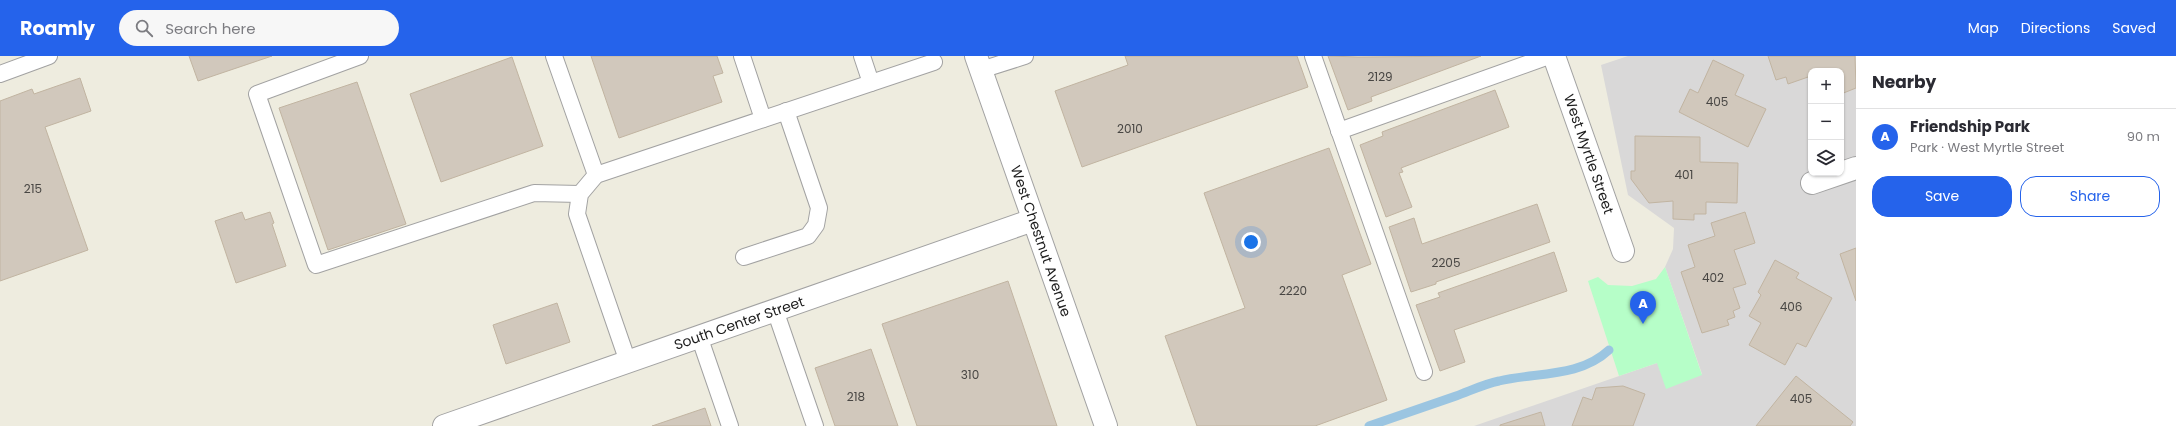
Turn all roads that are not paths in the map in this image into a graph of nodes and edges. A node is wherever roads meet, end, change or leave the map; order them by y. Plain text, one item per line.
1 (49, 56) edge
2 (360, 56) edge
3 (554, 56) edge
4 (742, 56) edge
5 (862, 56) edge
6 (1025, 56) edge
7 (1313, 56) edge
8 (1549, 56) edge
9 (1554, 56) edge
10 (934, 62) dead end
11 (978, 63) edge
12 (1, 70) edge
13 (871, 83) junction
14 (786, 111) junction
15 (763, 119) junction
16 (1339, 131) junction
17 (1856, 168) edge
18 (596, 175) junction
19 (1812, 183) dead end
20 (580, 194) junction
21 (1033, 220) junction
22 (1623, 251) dead end
23 (744, 257) dead end
24 (775, 310) junction
25 (699, 336) junction
26 (628, 362) junction
27 (1424, 372) dead end
28 (444, 426) edge
29 (730, 426) edge
30 (814, 426) edge
31 (1106, 426) edge

1 - 12 lane
2 - 20 lane
3 - 18 lane
4 - 15 lane
5 - 13 lane
6 - 11 lane
7 - 16 lane
8 - 16 lane
9 - 22 street, West Myrtle Street
10 - 13 lane
11 - 21 street, West Chestnut Avenue
13 - 14 lane
14 - 15 lane
14 - 23 lane
15 - 18 lane
16 - 27 lane
17 - 19 street
18 - 20 lane
20 - 26 lane
21 - 24 street, South Center Street
21 - 31 street, West Chestnut Avenue
24 - 25 street, South Center Street
24 - 30 lane
25 - 26 street, South Center Street
25 - 29 lane
26 - 28 street, South Center Street

